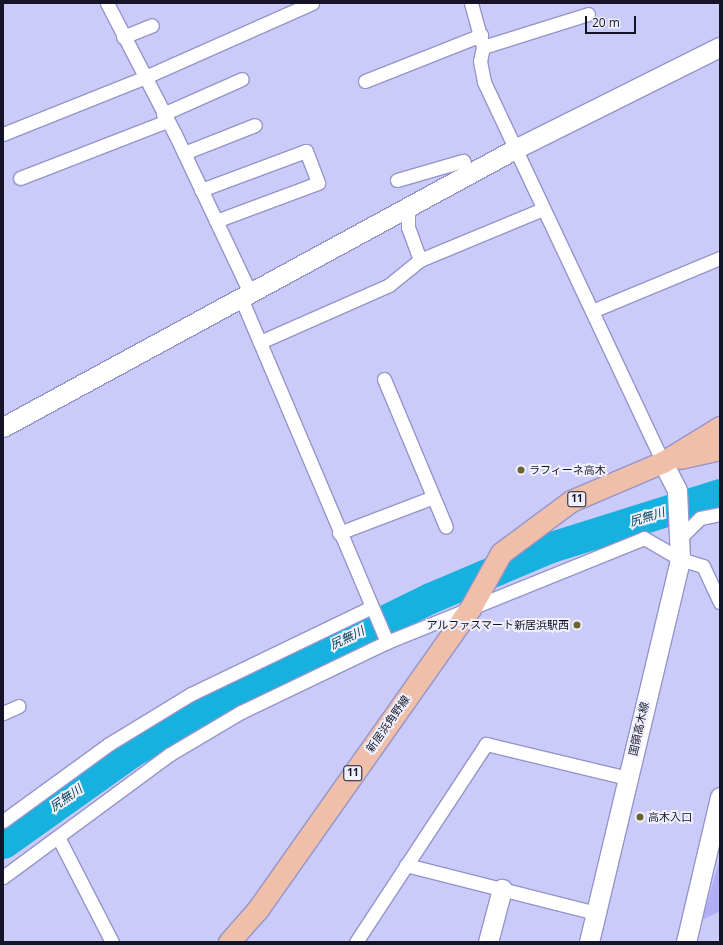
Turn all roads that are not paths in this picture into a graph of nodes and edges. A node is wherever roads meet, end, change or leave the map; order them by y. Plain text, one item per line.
1 (107, 3) edge
2 (312, 3) edge
3 (471, 3) edge
4 (588, 14) dead end
5 (152, 25) dead end
6 (123, 38) junction
7 (482, 41) junction
8 (720, 47) edge
9 (143, 78) junction
10 (242, 79) dead end
11 (366, 81) dead end
12 (165, 117) junction
13 (255, 125) dead end
14 (3, 134) edge
15 (515, 149) junction
16 (184, 152) junction
17 (469, 176) junction
18 (20, 178) dead end
19 (397, 180) dead end
20 (201, 190) junction
21 (408, 208) junction
22 (544, 209) junction
23 (216, 221) junction
24 (720, 258) edge
25 (420, 260) junction
26 (246, 295) junction
27 (592, 311) junction
28 (260, 342) junction
29 (384, 379) dead end
30 (3, 427) edge
31 (720, 427) edge
32 (720, 449) edge
33 (663, 462) junction
34 (431, 498) junction
35 (720, 514) edge
36 (446, 527) dead end
37 (339, 532) junction
38 (682, 536) junction
39 (680, 559) junction
40 (720, 602) edge
41 (472, 605) junction
42 (371, 610) junction
43 (385, 638) junction
44 (19, 706) dead end
45 (3, 713) edge
46 (628, 778) junction
47 (720, 797) edge
48 (3, 821) edge
49 (58, 837) junction
50 (406, 865) junction
51 (3, 877) edge
52 (502, 889) junction
53 (596, 913) junction
54 (112, 942) edge
55 (229, 942) edge
56 (356, 942) edge
57 (488, 942) edge
58 (589, 942) edge
59 (686, 942) edge

1 - 6 street
2 - 9 street
3 - 7 street
4 - 7 street
5 - 6 street
6 - 9 street
7 - 11 street
7 - 15 street
8 - 15 street
9 - 12 street
9 - 14 street
10 - 12 street
12 - 16 street
12 - 18 street
13 - 16 street
15 - 17 street
15 - 22 street
16 - 20 street
17 - 19 street
17 - 21 street
20 - 23 street
20 - 23 street
21 - 25 street
21 - 26 street
22 - 25 street
22 - 27 street
23 - 26 street
24 - 27 street
25 - 28 street
26 - 28 street
26 - 30 street
27 - 33 street
28 - 37 street
29 - 34 street
31 - 33 main road, 11
32 - 33 main road, 11
33 - 38 street, 国領高木線
33 - 41 main road, 11
34 - 36 street
34 - 37 street
35 - 38 street
37 - 42 street
38 - 39 street, 国領高木線
39 - 40 street
39 - 41 street
39 - 46 street, 国領高木線
41 - 43 street
41 - 55 main road, 新居浜角野線 / 11
42 - 43 street
42 - 48 street
43 - 49 street
44 - 45 street
46 - 50 street
46 - 53 street, 国領高木線
47 - 59 street
49 - 51 street
49 - 54 street
50 - 52 street
50 - 56 street
52 - 53 street
52 - 57 street
53 - 58 street, 国領高木線

